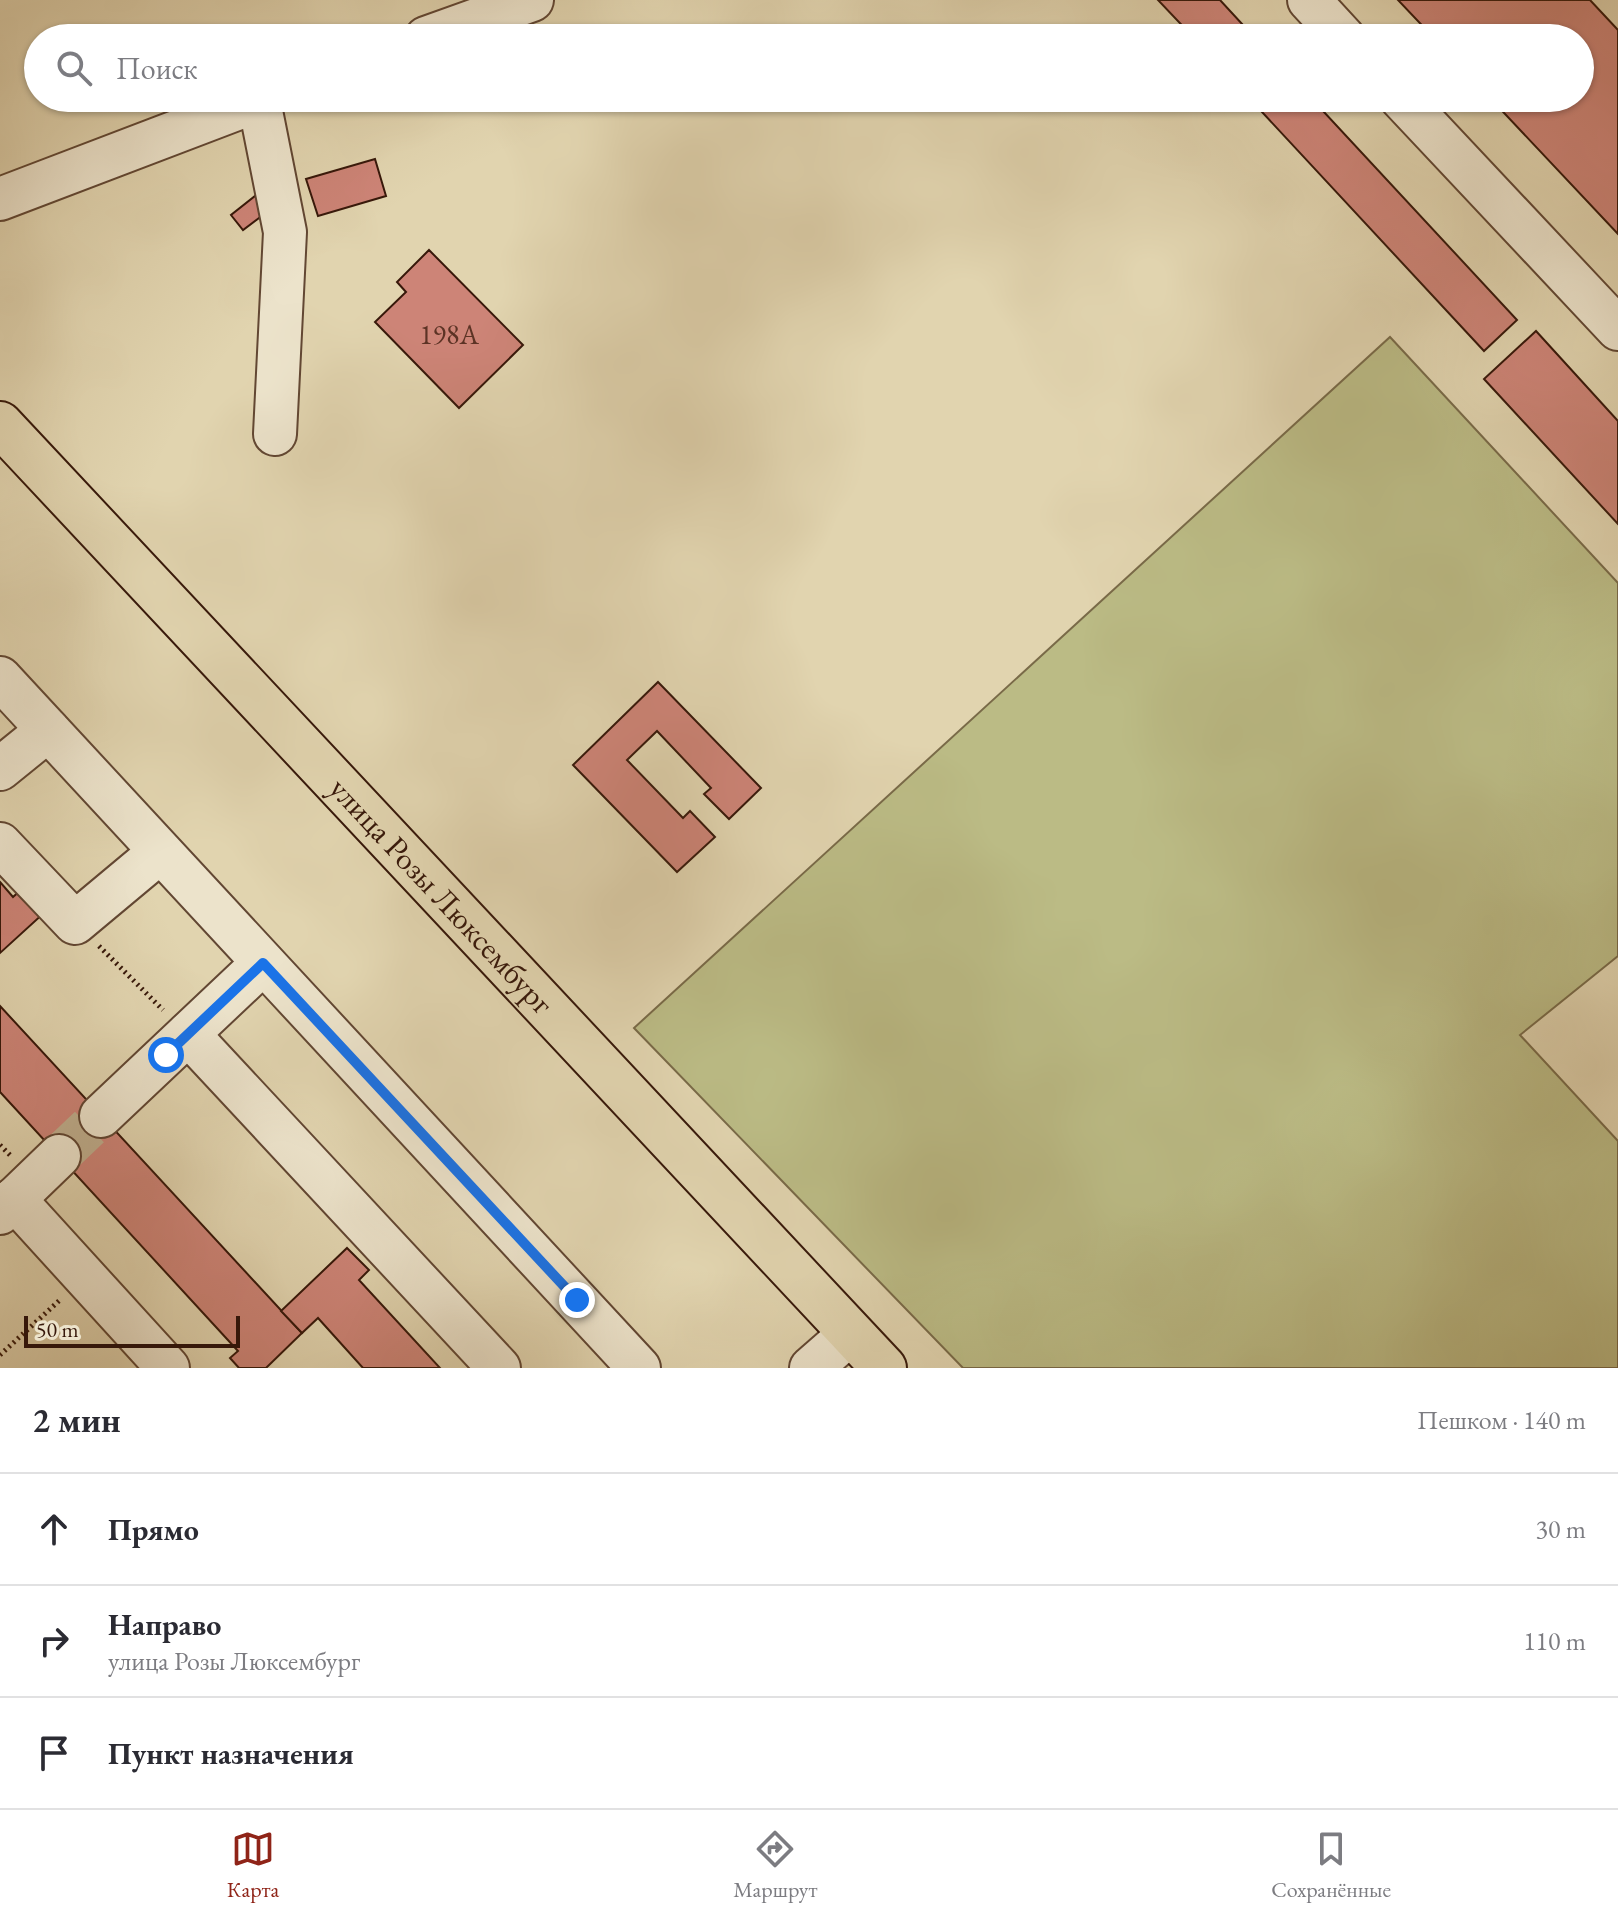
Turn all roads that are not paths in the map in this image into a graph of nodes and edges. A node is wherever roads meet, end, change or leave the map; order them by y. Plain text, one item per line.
1 (532, 0) edge
2 (1309, 0) edge
3 (465, 24) edge
4 (1331, 24) edge
5 (230, 112) edge
6 (264, 112) edge
7 (1414, 112) edge
8 (0, 199) edge
9 (1618, 329) edge
10 (0, 424) edge
11 (275, 434) dead end
12 (0, 678) edge
13 (48, 730) junction
14 (0, 769) edge
15 (0, 844) edge
16 (160, 852) junction
17 (263, 963) junction
18 (188, 1034) junction
19 (101, 1116) tunnel mouth
20 (59, 1156) tunnel mouth
21 (7, 1206) edge
22 (851, 1333) junction
23 (168, 1368) edge
24 (499, 1368) edge
25 (639, 1368) edge
26 (811, 1368) edge
27 (884, 1368) edge

1 - 3 street
2 - 4 street
5 - 8 street
6 - 11 street
7 - 9 street
10 - 22 main road, улица Розы Люксембург
12 - 13 street
13 - 14 street
13 - 16 street
15 - 16 street
16 - 17 street
17 - 18 street
17 - 25 street
18 - 19 street
18 - 24 street
20 - 21 street
21 - 23 street
22 - 26 street
22 - 27 main road, улица Розы Люксембург

